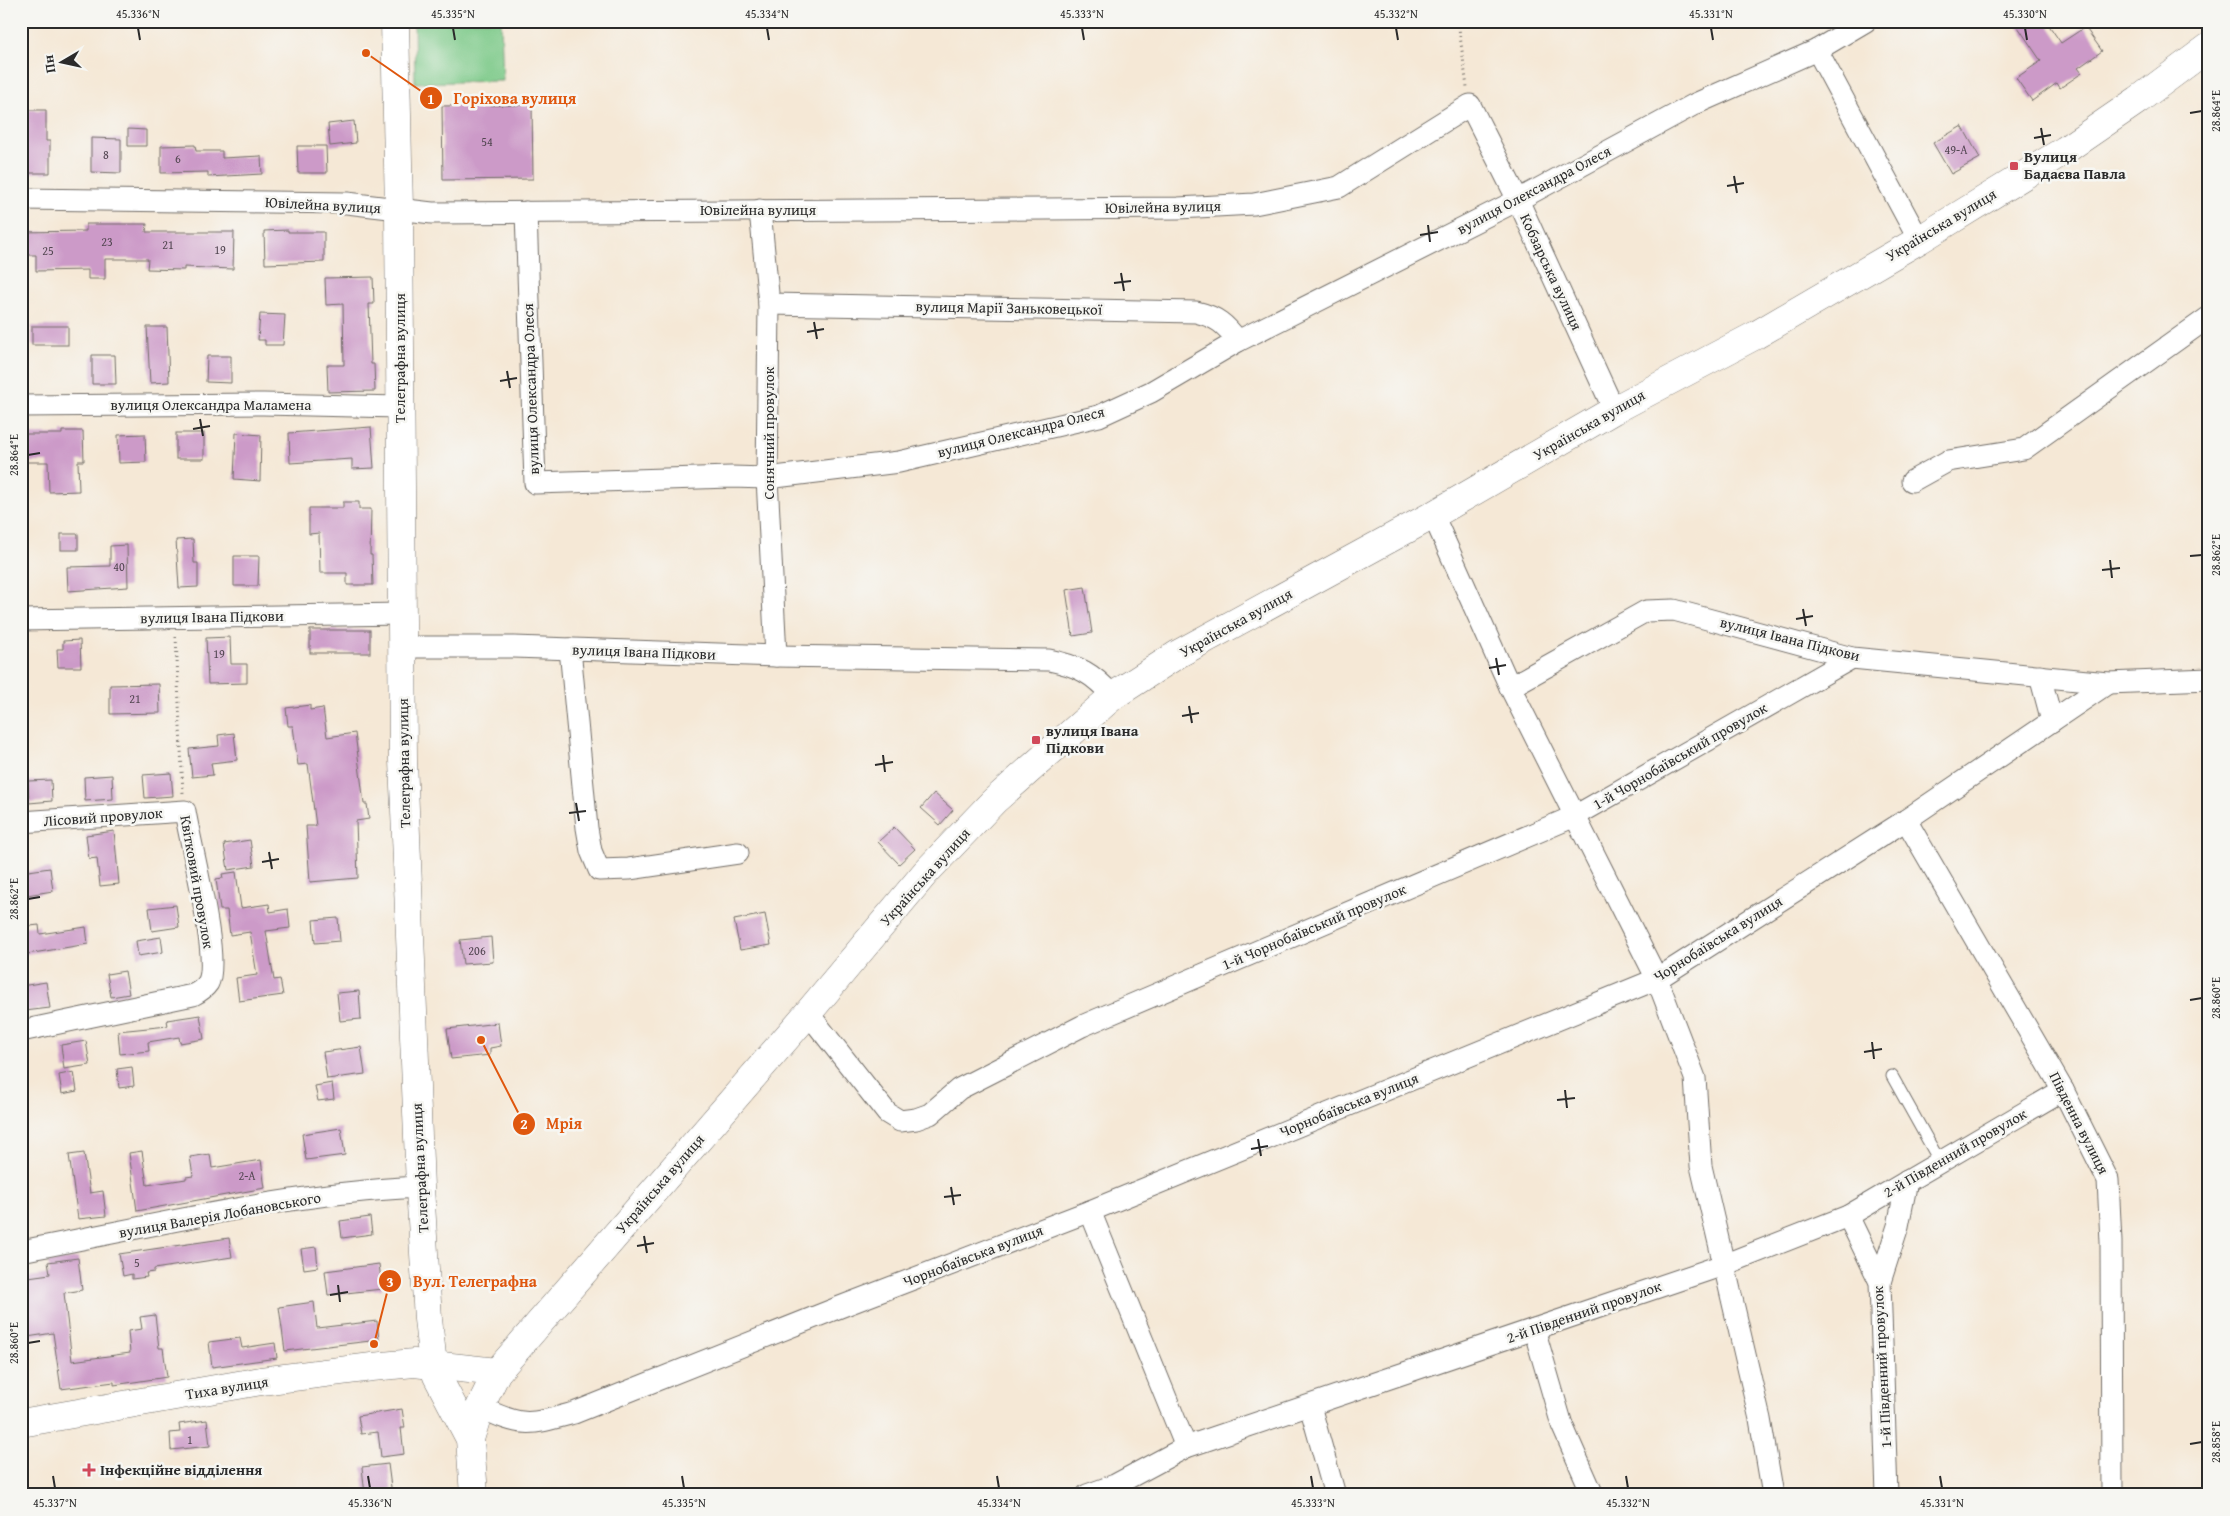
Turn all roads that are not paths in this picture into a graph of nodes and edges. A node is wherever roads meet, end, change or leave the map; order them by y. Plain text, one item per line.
1 (1866, 21) edge
2 (402, 24) edge
3 (2209, 47) edge
4 (1817, 50) junction
5 (1470, 105) joint
6 (21, 198) edge
7 (1518, 200) junction
8 (400, 210) junction
9 (760, 210) junction
10 (526, 212) junction
11 (1919, 240) junction
12 (769, 304) junction
13 (2209, 317) edge
14 (1238, 341) junction
15 (21, 406) edge
16 (400, 407) junction
17 (1614, 410) junction
18 (767, 478) junction
19 (1912, 481) dead end
20 (1433, 515) junction
21 (402, 614) junction
22 (21, 620) edge
23 (403, 648) junction
24 (570, 649) junction
25 (776, 656) junction
26 (1852, 658) junction
27 (2040, 676) junction
28 (2209, 679) edge
29 (2108, 683) junction
30 (1510, 687) junction
31 (1113, 696) junction
32 (2052, 721) junction
33 (185, 811) joint
34 (1575, 816) junction
35 (1906, 820) junction
36 (21, 822) edge
37 (738, 853) dead end
38 (1657, 979) junction
39 (808, 1013) junction
40 (21, 1031) edge
41 (1892, 1076) dead end
42 (2063, 1090) junction
43 (1940, 1162) junction
44 (1907, 1181) junction
45 (420, 1187) junction
46 (1090, 1211) junction
47 (1848, 1216) junction
48 (21, 1251) edge
49 (1726, 1264) junction
50 (1880, 1282) junction
51 (1534, 1329) junction
52 (433, 1365) junction
53 (497, 1372) junction
54 (1310, 1406) junction
55 (480, 1407) junction
56 (21, 1423) edge
57 (470, 1439) junction
58 (1186, 1448) junction
59 (474, 1495) edge
60 (1087, 1495) edge
61 (1335, 1495) edge
62 (1593, 1495) edge
63 (1773, 1495) edge
64 (1887, 1495) edge
65 (2112, 1495) edge

1 - 4 street, вулиця Олександра Олеся
2 - 8 street, Телеграфна вулиця
3 - 11 street, Українська вулиця
4 - 7 street, вулиця Олександра Олеся
4 - 11 street
5 - 7 street, Кобзарська вулиця
5 - 9 street, Ювілейна вулиця
6 - 8 street, Ювілейна вулиця
7 - 14 street, вулиця Олександра Олеся
7 - 17 street, Кобзарська вулиця
8 - 10 street, Ювілейна вулиця
8 - 16 street, Телеграфна вулиця
9 - 10 street, Ювілейна вулиця
9 - 12 street, Сонячний провулок
10 - 18 street, вулиця Олександра Олеся
11 - 17 street, Українська вулиця
12 - 14 street, вулиця Марії Заньковецької
12 - 18 street, Сонячний провулок
13 - 19 street
14 - 18 street, вулиця Олександра Олеся
15 - 16 street, вулиця Олександра Маламена
16 - 21 street, Телеграфна вулиця
17 - 20 street, Українська вулиця
18 - 25 street, Сонячний провулок
20 - 30 street
20 - 31 street, Українська вулиця
21 - 22 street, вулиця Івана Підкови
21 - 23 street, Телеграфна вулиця
23 - 24 street, вулиця Івана Підкови
23 - 45 street, Телеграфна вулиця
24 - 25 street, вулиця Івана Підкови
24 - 37 street
25 - 31 street, вулиця Івана Підкови
26 - 27 street, вулиця Івана Підкови
26 - 30 street, вулиця Івана Підкови
26 - 34 street, 1-й Чорнобаївський провулок
27 - 29 street, вулиця Івана Підкови
27 - 32 street
28 - 29 street, вулиця Івана Підкови
29 - 32 street, Чорнобаївська вулиця
30 - 34 street
31 - 39 street, Українська вулиця
32 - 35 street, Чорнобаївська вулиця
33 - 36 street, Лісовий провулок
33 - 40 street, Квітковий провулок
34 - 38 street
34 - 39 street, 1-й Чорнобаївський провулок
35 - 38 street, Чорнобаївська вулиця
35 - 42 street, Південна вулиця
38 - 46 street, Чорнобаївська вулиця
38 - 49 street
39 - 53 street, Українська вулиця
41 - 43 lane
42 - 43 street, 2-й Південний провулок
42 - 65 street, Південна вулиця
43 - 44 street, 2-й Південний провулок
44 - 47 street, 2-й Південний провулок
44 - 50 street
45 - 48 street, вулиця Валерія Лобановського
45 - 52 street, Телеграфна вулиця
46 - 55 street, Чорнобаївська вулиця
46 - 58 street
47 - 49 street, 2-й Південний провулок
47 - 50 street, 1-й Південний провулок
49 - 51 street, 2-й Південний провулок
49 - 63 street
50 - 64 street, 1-й Південний провулок
51 - 54 street, 2-й Південний провулок
51 - 62 street
52 - 53 street, Тиха вулиця
52 - 56 street, Тиха вулиця
52 - 57 street, Телеграфна вулиця
53 - 55 street, Українська вулиця
54 - 58 street, 2-й Південний провулок
54 - 61 street
55 - 57 street, Українська вулиця
57 - 59 street, Телеграфна вулиця
58 - 60 street, 2-й Південний провулок

